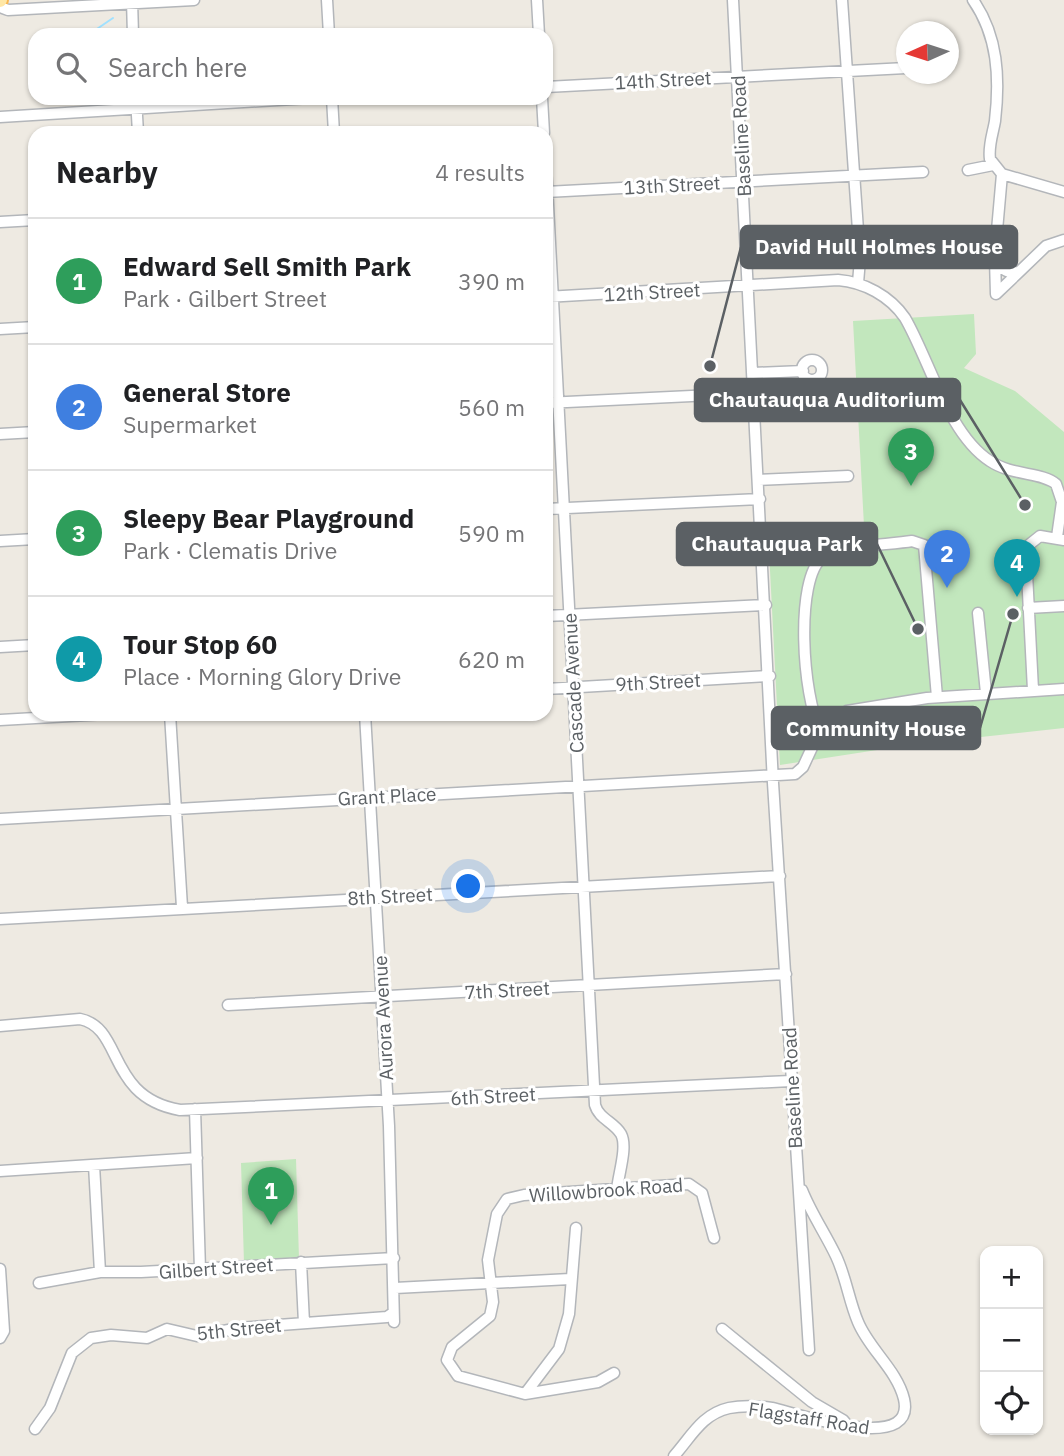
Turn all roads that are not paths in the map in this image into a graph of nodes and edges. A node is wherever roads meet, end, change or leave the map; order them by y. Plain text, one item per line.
1 (194, 0) edge
2 (327, 0) edge
3 (537, 0) edge
4 (733, 0) edge
5 (842, 0) edge
6 (973, 0) edge
7 (132, 2) edge
8 (0, 7) edge
9 (133, 28) edge
10 (329, 28) edge
11 (539, 28) edge
12 (896, 68) edge
13 (845, 70) junction
14 (738, 76) junction
15 (553, 87) edge
16 (117, 105) edge
17 (136, 105) edge
18 (332, 105) edge
19 (542, 105) edge
20 (0, 117) edge
21 (138, 126) edge
22 (334, 126) edge
23 (544, 126) edge
24 (993, 165) junction
25 (968, 170) dead end
26 (923, 172) dead end
27 (1002, 174) junction
28 (853, 175) junction
29 (743, 181) junction
30 (553, 192) edge
31 (1064, 192) edge
32 (28, 220) edge
33 (0, 222) edge
34 (1064, 240) edge
35 (995, 258) junction
36 (1019, 272) junction
37 (858, 283) junction
38 (749, 287) junction
39 (553, 297) edge
40 (28, 327) edge
41 (0, 329) edge
42 (553, 344) edge
43 (803, 371) dead end
44 (753, 373) junction
45 (754, 393) junction
46 (553, 402) edge
47 (558, 402) junction
48 (28, 432) edge
49 (0, 434) edge
50 (848, 476) dead end
51 (759, 480) junction
52 (760, 499) junction
53 (563, 507) junction
54 (553, 508) edge
55 (28, 539) edge
56 (1060, 539) edge
57 (0, 541) edge
58 (766, 605) junction
59 (1064, 606) edge
60 (1028, 608) junction
61 (978, 613) dead end
62 (569, 615) junction
63 (553, 616) edge
64 (28, 645) edge
65 (0, 647) edge
66 (770, 676) junction
67 (573, 687) junction
68 (553, 688) edge
69 (1064, 689) edge
70 (1033, 690) junction
71 (986, 693) junction
72 (937, 697) junction
73 (28, 718) edge
74 (0, 720) edge
75 (170, 721) edge
76 (365, 721) edge
77 (820, 729) junction
78 (775, 775) junction
79 (579, 786) junction
80 (370, 797) junction
81 (176, 808) junction
82 (0, 819) edge
83 (780, 876) junction
84 (585, 886) junction
85 (376, 897) junction
86 (182, 908) junction
87 (0, 919) edge
88 (786, 974) junction
89 (591, 985) junction
90 (382, 998) junction
91 (228, 1005) dead end
92 (0, 1026) edge
93 (792, 1081) junction
94 (595, 1090) junction
95 (387, 1100) junction
96 (195, 1109) junction
97 (197, 1158) junction
98 (94, 1165) junction
99 (0, 1171) edge
100 (797, 1175) junction
101 (617, 1190) junction
102 (576, 1228) dead end
103 (714, 1238) dead end
104 (394, 1258) junction
105 (301, 1262) junction
106 (0, 1269) edge
107 (200, 1270) junction
108 (100, 1272) junction
109 (0, 1278) edge
110 (570, 1279) junction
111 (39, 1283) dead end
112 (489, 1283) junction
113 (395, 1288) junction
114 (393, 1318) joint
115 (304, 1323) junction
116 (722, 1329) dead end
117 (0, 1338) edge
118 (809, 1350) dead end
119 (614, 1373) dead end
120 (525, 1394) junction
121 (849, 1427) junction
122 (35, 1429) dead end
123 (674, 1456) edge

1 - 7 street
2 - 10 street
3 - 11 street
4 - 14 street, Baseline Road
5 - 13 street
6 - 24 street
7 - 8 street
7 - 9 street
12 - 13 street, 14th Street
13 - 14 street, 14th Street
13 - 28 street
14 - 15 street, 14th Street
14 - 29 street, Baseline Road
16 - 20 street
17 - 21 street
18 - 22 street
19 - 23 street
24 - 25 street
24 - 27 street
26 - 28 street, 13th Street
27 - 31 street
27 - 35 street
28 - 29 street, 13th Street
28 - 37 street
29 - 30 street, 13th Street
29 - 38 street, Baseline Road
32 - 33 street
34 - 36 street
35 - 36 street
35 - 36 street
37 - 38 street, 12th Street
37 - 56 street, 12th Street
38 - 39 street, 12th Street
38 - 44 street, Baseline Road
40 - 41 street
42 - 47 street, Cascade Avenue
43 - 44 street
44 - 45 street, Baseline Road
45 - 47 street
45 - 51 street, Baseline Road
46 - 47 street
47 - 53 street, Cascade Avenue
48 - 49 street
50 - 51 street
51 - 52 street, Baseline Road
52 - 53 street
52 - 58 street, Baseline Road
53 - 54 street
53 - 62 street, Cascade Avenue
55 - 57 street
56 - 60 street
58 - 62 street
58 - 66 street, Baseline Road
59 - 60 street
60 - 70 street
61 - 71 street
62 - 63 street
62 - 67 street, Cascade Avenue
64 - 65 street
66 - 67 street, 9th Street
66 - 78 street, Baseline Road
67 - 68 street, 9th Street
67 - 79 street, Cascade Avenue
69 - 70 street
70 - 71 street
71 - 72 street
72 - 77 street
72 - 77 street
73 - 74 street
75 - 81 street
76 - 80 street, Aurora Avenue
77 - 78 street
78 - 79 street, Grant Place
78 - 83 street, Baseline Road
79 - 80 street, Grant Place
79 - 84 street, Cascade Avenue
80 - 81 street, Grant Place
80 - 85 street, Aurora Avenue
81 - 82 street, Grant Place
81 - 86 street
83 - 84 street, 8th Street
83 - 88 street, Baseline Road
84 - 85 street, 8th Street
84 - 89 street, Cascade Avenue
85 - 86 street, 8th Street
85 - 90 street, Aurora Avenue
86 - 87 street, 8th Street
88 - 89 street, 7th Street
88 - 93 street, Baseline Road
89 - 90 street, 7th Street
89 - 94 street, Cascade Avenue
90 - 91 street, 7th Street
90 - 95 street, Aurora Avenue
92 - 96 street, 6th Street
93 - 94 street, 6th Street
93 - 100 street, Baseline Road
94 - 95 street, 6th Street
94 - 101 street, Cascade Avenue
95 - 96 street, 6th Street
95 - 104 street, Aurora Avenue
96 - 97 street
97 - 98 street
97 - 107 street
98 - 99 street
98 - 108 street
100 - 118 street, Baseline Road
100 - 121 street, Flagstaff Road
101 - 103 street, Willowbrook Road
101 - 112 street, Willowbrook Road
102 - 110 street
104 - 105 street, Gilbert Street
104 - 113 street, Aurora Avenue
105 - 107 street, Gilbert Street
105 - 115 street
106 - 109 street
107 - 108 street, Gilbert Street
108 - 111 street, Gilbert Street
109 - 117 street
110 - 112 street
110 - 120 street
112 - 113 street
112 - 120 street
113 - 114 street, Aurora Avenue
114 - 115 street, 5th Street
115 - 122 street, 5th Street
116 - 121 street
119 - 120 street
121 - 123 street, Flagstaff Road

